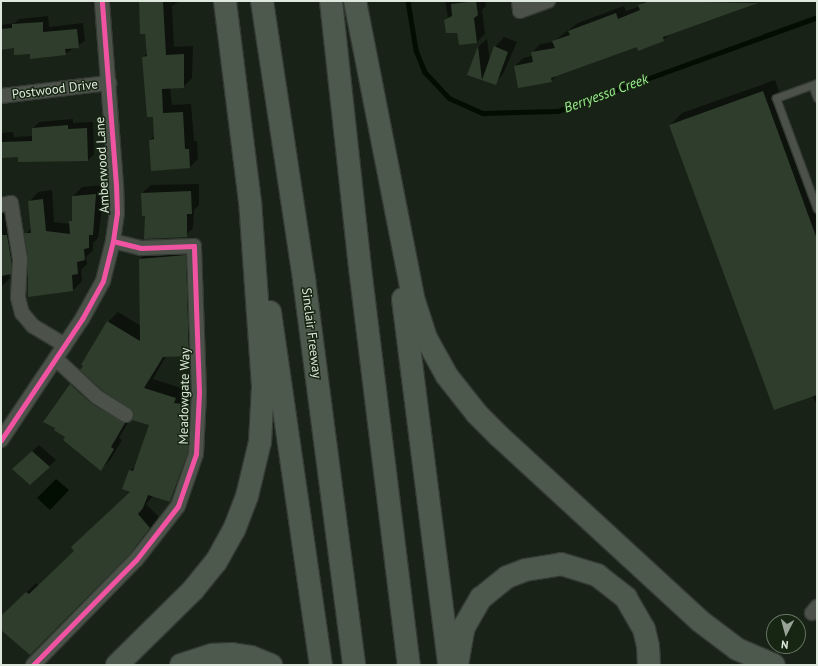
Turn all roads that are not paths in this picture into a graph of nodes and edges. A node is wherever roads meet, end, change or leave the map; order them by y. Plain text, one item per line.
1 (102, 1) edge
2 (225, 1) edge
3 (262, 1) edge
4 (330, 1) edge
5 (355, 1) edge
6 (548, 1) edge
7 (519, 6) edge
8 (109, 83) junction
9 (815, 84) edge
10 (1, 96) edge
11 (817, 98) edge
12 (386, 163) junction
13 (250, 202) junction
14 (1, 205) edge
15 (817, 209) edge
16 (113, 241) junction
17 (65, 345) junction
18 (56, 359) junction
19 (126, 415) dead end
20 (1, 440) edge
21 (33, 665) edge
22 (117, 665) edge
23 (181, 665) edge
24 (271, 665) edge
25 (321, 665) edge
26 (354, 665) edge
27 (409, 665) edge
28 (449, 665) edge
29 (457, 665) edge
30 (649, 665) edge
31 (774, 665) edge

1 - 8 street, Amberwood Lane
2 - 13 highway
3 - 26 highway, Sinclair Freeway
4 - 27 highway
5 - 12 highway
6 - 7 street
8 - 10 street, Postwood Drive
8 - 16 street, Amberwood Lane
9 - 11 lane
9 - 15 lane
12 - 28 highway
12 - 31 highway
13 - 22 highway
13 - 25 highway
14 - 17 street
16 - 17 street, Amberwood Lane
16 - 21 street, Meadowgate Way
17 - 18 street, Amberwood Lane
18 - 19 street
18 - 20 street, Amberwood Lane
23 - 24 highway
29 - 30 highway

